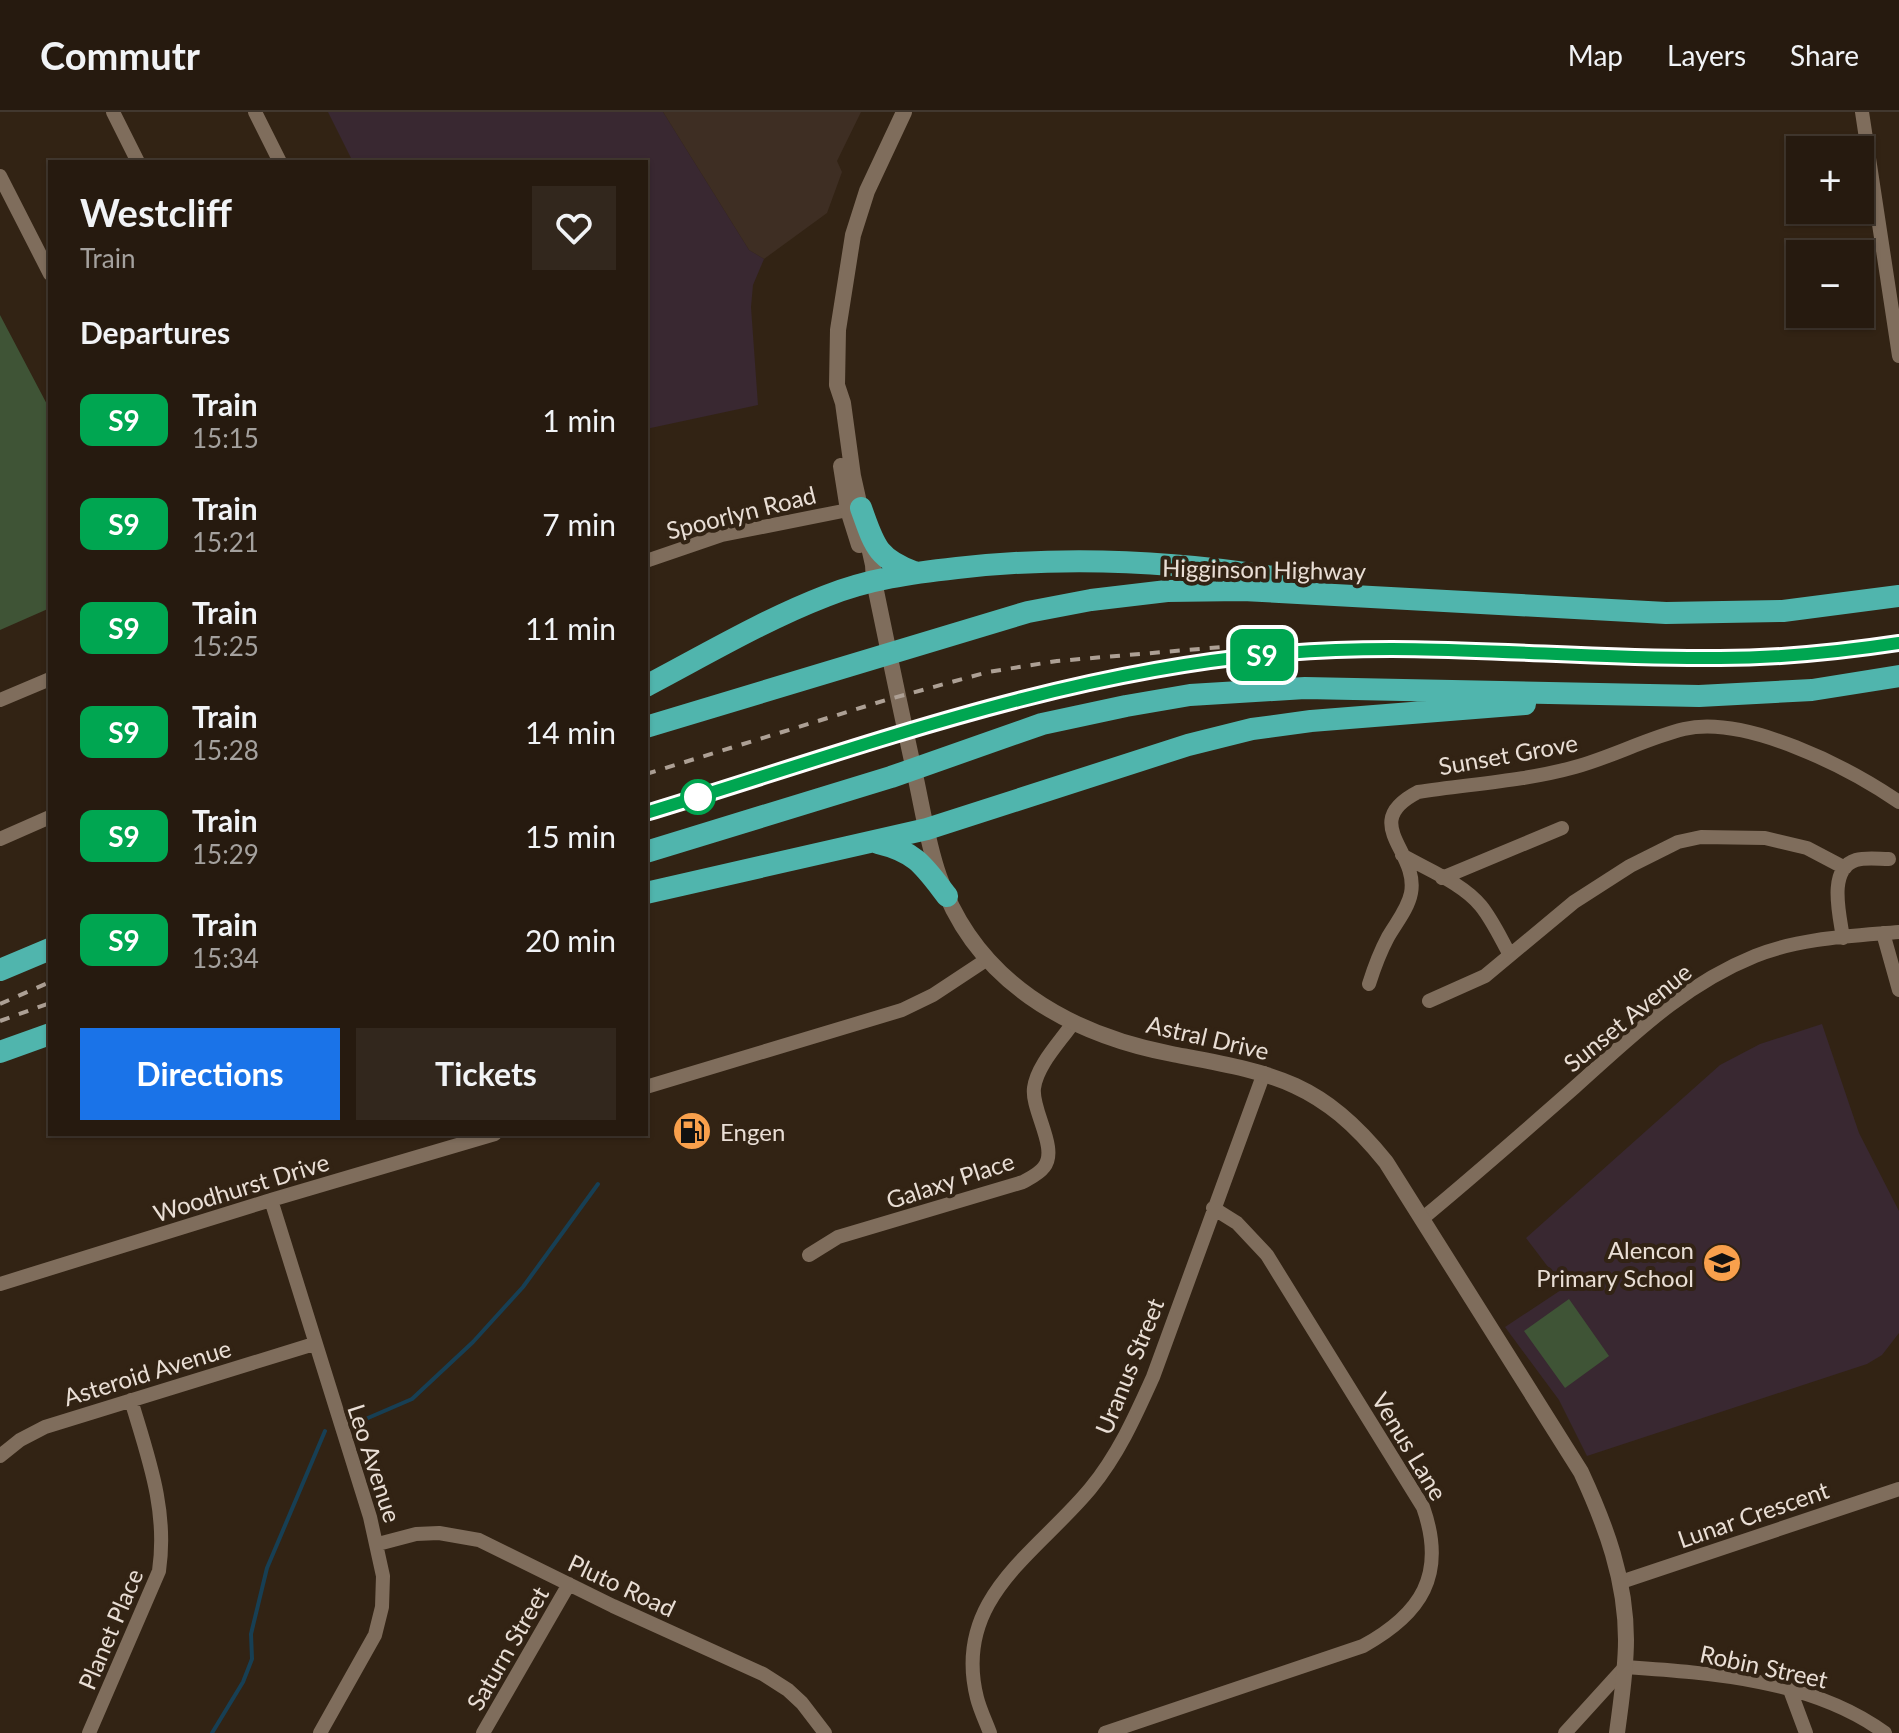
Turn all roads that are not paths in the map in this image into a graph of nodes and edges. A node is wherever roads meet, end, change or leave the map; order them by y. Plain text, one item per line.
1 (113, 112) edge
2 (255, 112) edge
3 (904, 112) edge
4 (1862, 112) edge
5 (137, 160) edge
6 (279, 160) edge
7 (0, 176) edge
8 (48, 270) edge
9 (1899, 356) edge
10 (837, 385) junction
11 (854, 509) junction
12 (648, 560) edge
13 (914, 572) junction
14 (874, 581) junction
15 (1899, 596) edge
16 (1389, 597) junction
17 (1899, 676) edge
18 (48, 680) edge
19 (648, 685) edge
20 (1699, 696) junction
21 (0, 700) edge
22 (648, 726) edge
23 (1899, 802) edge
24 (48, 818) edge
25 (1562, 828) dead end
26 (927, 829) junction
27 (0, 839) edge
28 (876, 842) junction
29 (648, 851) edge
30 (1402, 855) junction
31 (1889, 859) dead end
32 (1845, 868) junction
33 (1442, 878) junction
34 (648, 893) edge
35 (947, 896) junction
36 (1899, 932) edge
37 (1883, 933) junction
38 (1843, 938) junction
39 (48, 950) edge
40 (1510, 955) junction
41 (986, 960) junction
42 (0, 970) edge
43 (1369, 984) dead end
44 (1899, 990) edge
45 (1429, 1001) dead end
46 (1073, 1023) junction
47 (48, 1035) edge
48 (0, 1052) edge
49 (1264, 1073) junction
50 (648, 1086) edge
51 (488, 1136) edge
52 (271, 1200) junction
53 (1213, 1208) junction
54 (1423, 1218) junction
55 (809, 1255) dead end
56 (0, 1284) edge
57 (314, 1344) junction
58 (131, 1400) junction
59 (0, 1456) edge
60 (1899, 1489) edge
61 (378, 1544) junction
62 (1621, 1582) junction
63 (569, 1584) junction
64 (1625, 1667) junction
65 (1790, 1690) junction
66 (89, 1733) edge
67 (320, 1733) edge
68 (483, 1733) edge
69 (825, 1733) edge
70 (990, 1733) edge
71 (1105, 1733) edge
72 (1565, 1733) edge
73 (1617, 1733) edge
74 (1806, 1733) edge
75 (1885, 1733) edge

1 - 5 street
2 - 6 street
3 - 10 street
4 - 9 street
7 - 8 street
10 - 11 street
10 - 11 street
11 - 12 street, Spoorlyn Road
11 - 13 highway
11 - 14 street, Astral Drive
13 - 14 highway
13 - 16 highway
14 - 19 highway
14 - 26 street, Astral Drive
15 - 16 highway, Higginson Highway
16 - 22 highway, Higginson Highway
17 - 20 highway
18 - 21 street
20 - 26 highway
20 - 29 highway
23 - 30 street, Sunset Grove
24 - 27 street
25 - 33 street
26 - 28 highway
26 - 35 street, Astral Drive
28 - 34 highway
28 - 35 highway
30 - 33 street
30 - 43 street, Sunset Grove
31 - 32 street
32 - 38 street
32 - 40 street
33 - 40 street
35 - 41 street, Astral Drive
36 - 37 street, Sunset Avenue
37 - 38 street, Sunset Avenue
37 - 44 street
38 - 54 street, Sunset Avenue
39 - 42 highway
40 - 45 street
41 - 46 street, Astral Drive
41 - 50 street
46 - 49 street, Astral Drive
46 - 55 street, Galaxy Place
47 - 48 highway
49 - 53 street, Uranus Street
49 - 54 street, Astral Drive
51 - 52 street, Woodhurst Drive
52 - 56 street, Woodhurst Drive
52 - 57 street, Leo Avenue
53 - 70 street, Uranus Street
53 - 71 street, Venus Lane
54 - 62 street, Astral Drive
57 - 58 street, Asteroid Avenue
57 - 61 street, Leo Avenue
58 - 59 street, Asteroid Avenue
58 - 66 street, Planet Place
60 - 62 street, Lunar Crescent
61 - 63 street, Pluto Road
61 - 67 street, Leo Avenue
62 - 64 street, Astral Drive
63 - 68 street, Saturn Street
63 - 69 street, Pluto Road
64 - 65 street, Robin Street
64 - 72 street
64 - 73 street, Astral Drive
65 - 74 street
65 - 75 street, Robin Street

